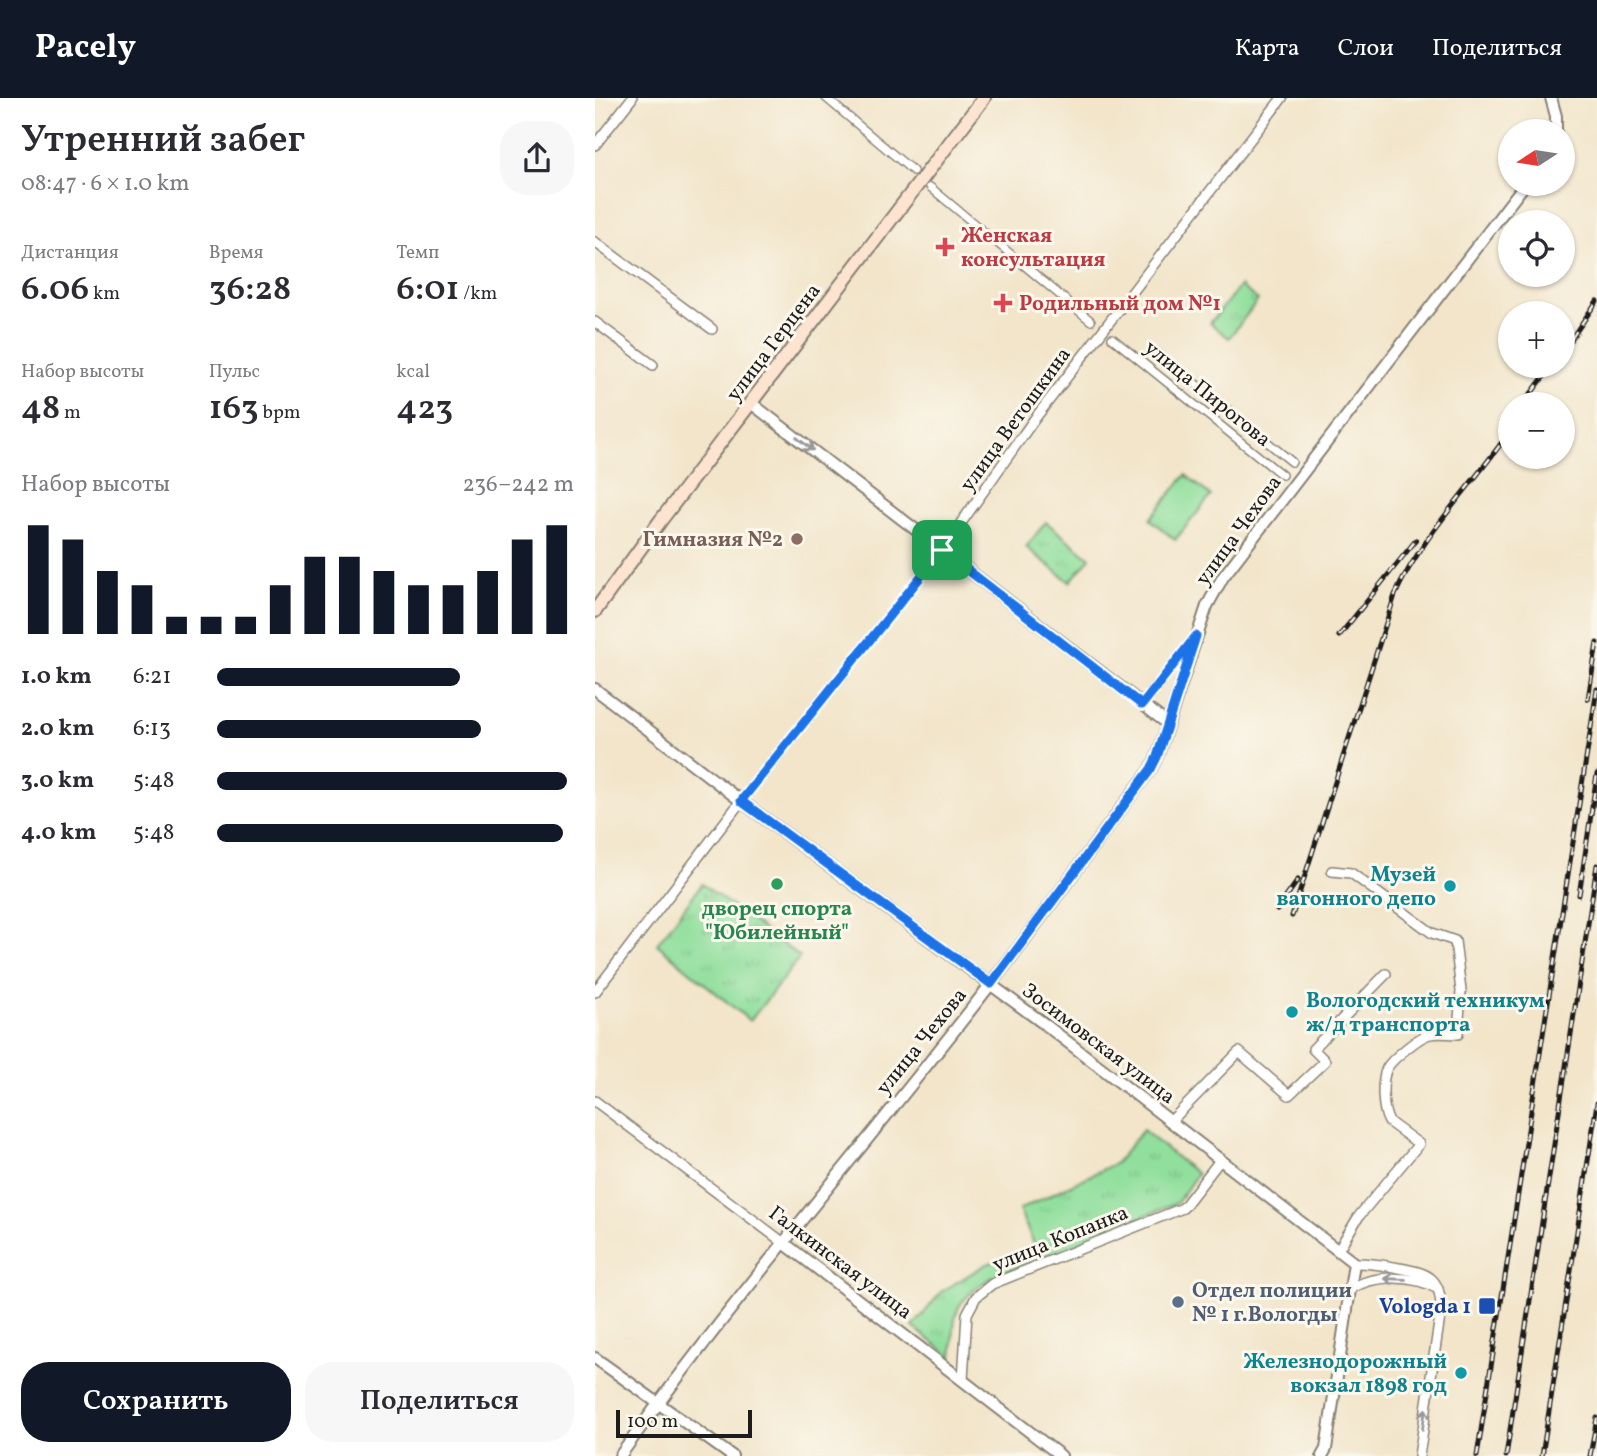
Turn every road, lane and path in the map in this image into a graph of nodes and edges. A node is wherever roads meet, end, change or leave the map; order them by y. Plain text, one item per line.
1 (632, 98) edge
2 (826, 98) edge
3 (984, 98) edge
4 (1283, 98) edge
5 (1551, 98) edge
6 (1556, 119) edge
7 (595, 145) edge
8 (913, 171) dead end
9 (930, 187) dead end
10 (1516, 196) edge
11 (595, 242) edge
12 (1091, 321) dead end
13 (595, 322) edge
14 (712, 329) dead end
15 (1112, 338) dead end
16 (1155, 351) dead end
17 (653, 365) dead end
18 (751, 403) junction
19 (1291, 462) dead end
20 (1282, 475) dead end
21 (942, 550) junction
22 (595, 611) edge
23 (1196, 636) junction
24 (595, 689) edge
25 (1142, 705) junction
26 (1168, 724) junction
27 (741, 801) junction
28 (1332, 871) dead end
29 (1386, 974) dead end
30 (991, 984) junction
31 (595, 992) edge
32 (595, 1101) edge
33 (1171, 1121) junction
34 (1221, 1159) junction
35 (784, 1243) junction
36 (1338, 1250) junction
37 (1354, 1263) junction
38 (1351, 1289) junction
39 (1439, 1290) junction
40 (595, 1358) edge
41 (963, 1380) junction
42 (658, 1404) junction
43 (1326, 1454) edge
44 (620, 1456) edge
45 (732, 1456) edge
46 (1061, 1456) edge
47 (1419, 1456) edge

1 - 7 street
2 - 8 street
3 - 18 main road, улица Герцена
4 - 21 street, улица Ветошкина
5 - 6 street
9 - 12 street
10 - 23 street, улица Чехова
11 - 14 street
13 - 17 street
15 - 20 street, улица Пирогова
16 - 19 street, улица Пирогова
18 -> 21 street
18 - 22 main road, улица Герцена
21 - 25 street
21 - 27 street, улица Ветошкина
23 - 25 street
23 - 26 street, улица Чехова
24 - 27 street, Зосимовская улица
25 - 26 street
26 - 30 street, улица Чехова
27 - 30 street, Зосимовская улица
27 - 31 street, улица Ветошкина
28 - 36 street
29 - 33 street
30 - 33 street, Зосимовская улица
30 - 35 street, улица Чехова
32 - 35 street, Галкинская улица
33 - 34 street, Зосимовская улица
34 - 36 street, Зосимовская улица
34 - 41 street, улица Копанка
35 - 41 street, Галкинская улица
35 - 42 street, улица Чехова
36 - 37 street, Зосимовская улица
37 - 38 street
37 - 39 street
39 -> 38 street
38 - 43 street
47 -> 39 street
40 - 42 street
41 - 46 street, Галкинская улица
42 - 44 street, улица Чехова
42 - 45 street

